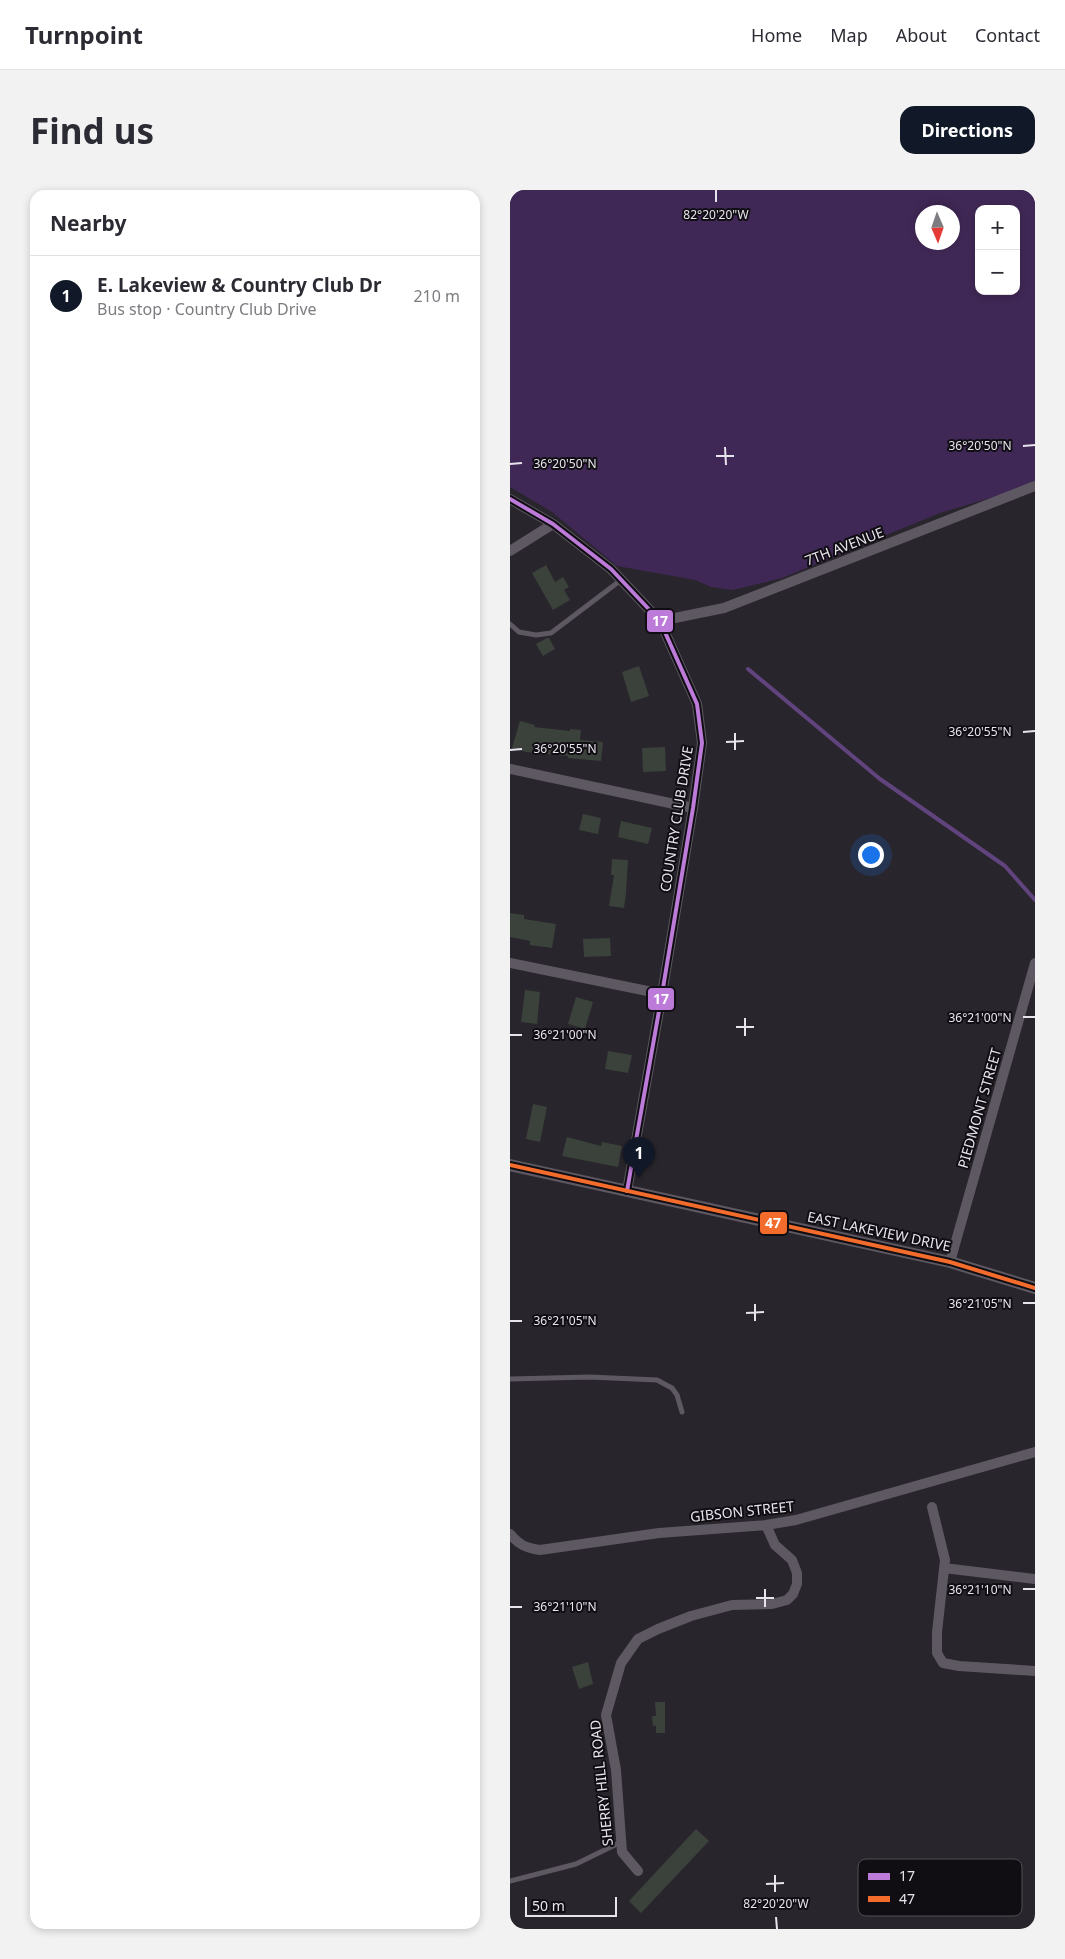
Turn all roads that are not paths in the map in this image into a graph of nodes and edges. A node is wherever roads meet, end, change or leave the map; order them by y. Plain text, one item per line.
1 (1035, 486) edge
2 (510, 499) edge
3 (553, 524) junction
4 (510, 551) edge
5 (622, 580) junction
6 (660, 621) junction
7 (510, 624) edge
8 (510, 770) edge
9 (693, 808) junction
10 (510, 963) edge
11 (1035, 963) edge
12 (662, 994) junction
13 (510, 1165) edge
14 (627, 1191) junction
15 (950, 1262) junction
16 (1035, 1288) edge
17 (510, 1379) edge
18 (682, 1412) dead end
19 (1035, 1452) edge
20 (932, 1507) dead end
21 (766, 1525) junction
22 (510, 1534) edge
23 (944, 1568) junction
24 (1035, 1579) edge
25 (1035, 1671) edge
26 (621, 1842) junction
27 (638, 1872) dead end
28 (510, 1881) edge

1 - 6 street, 7TH AVENUE
2 - 3 street, COUNTRY CLUB DRIVE
3 - 4 street
3 - 5 street, COUNTRY CLUB DRIVE
5 - 6 street, COUNTRY CLUB DRIVE
5 - 7 lane
6 - 9 street, COUNTRY CLUB DRIVE
8 - 9 street
9 - 12 street, COUNTRY CLUB DRIVE
10 - 12 street
11 - 15 street, PIEDMONT STREET
12 - 14 street, COUNTRY CLUB DRIVE
13 - 14 street, EAST LAKEVIEW DRIVE
14 - 15 street, EAST LAKEVIEW DRIVE
15 - 16 street, EAST LAKEVIEW DRIVE
17 - 18 lane
19 - 21 street, GIBSON STREET
20 - 23 street
21 - 22 street, GIBSON STREET
21 - 26 street, SHERRY HILL ROAD
23 - 24 street
23 - 25 street
26 - 27 street, SHERRY HILL ROAD
26 - 28 lane

